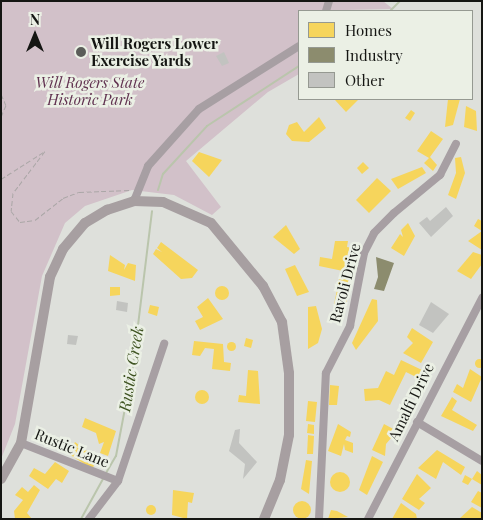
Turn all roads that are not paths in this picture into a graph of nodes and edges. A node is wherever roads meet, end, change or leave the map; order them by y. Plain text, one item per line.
1 (298, 47) edge
2 (456, 144) dead end
3 (134, 201) junction
4 (482, 298) edge
5 (164, 344) dead end
6 (417, 422) junction
7 (20, 442) junction
8 (482, 461) edge
9 (1, 479) edge
10 (118, 481) junction
11 (90, 519) edge
12 (264, 519) edge
13 (319, 519) edge
14 (368, 519) edge

1 - 3 street
2 - 13 street, Ravoli Drive
3 - 7 main road
3 - 12 main road
4 - 6 street, Amalfi Drive
5 - 10 street, Rustic Lane
6 - 8 street
6 - 14 street, Amalfi Drive
7 - 9 main road
7 - 10 street, Rustic Lane
10 - 11 street

